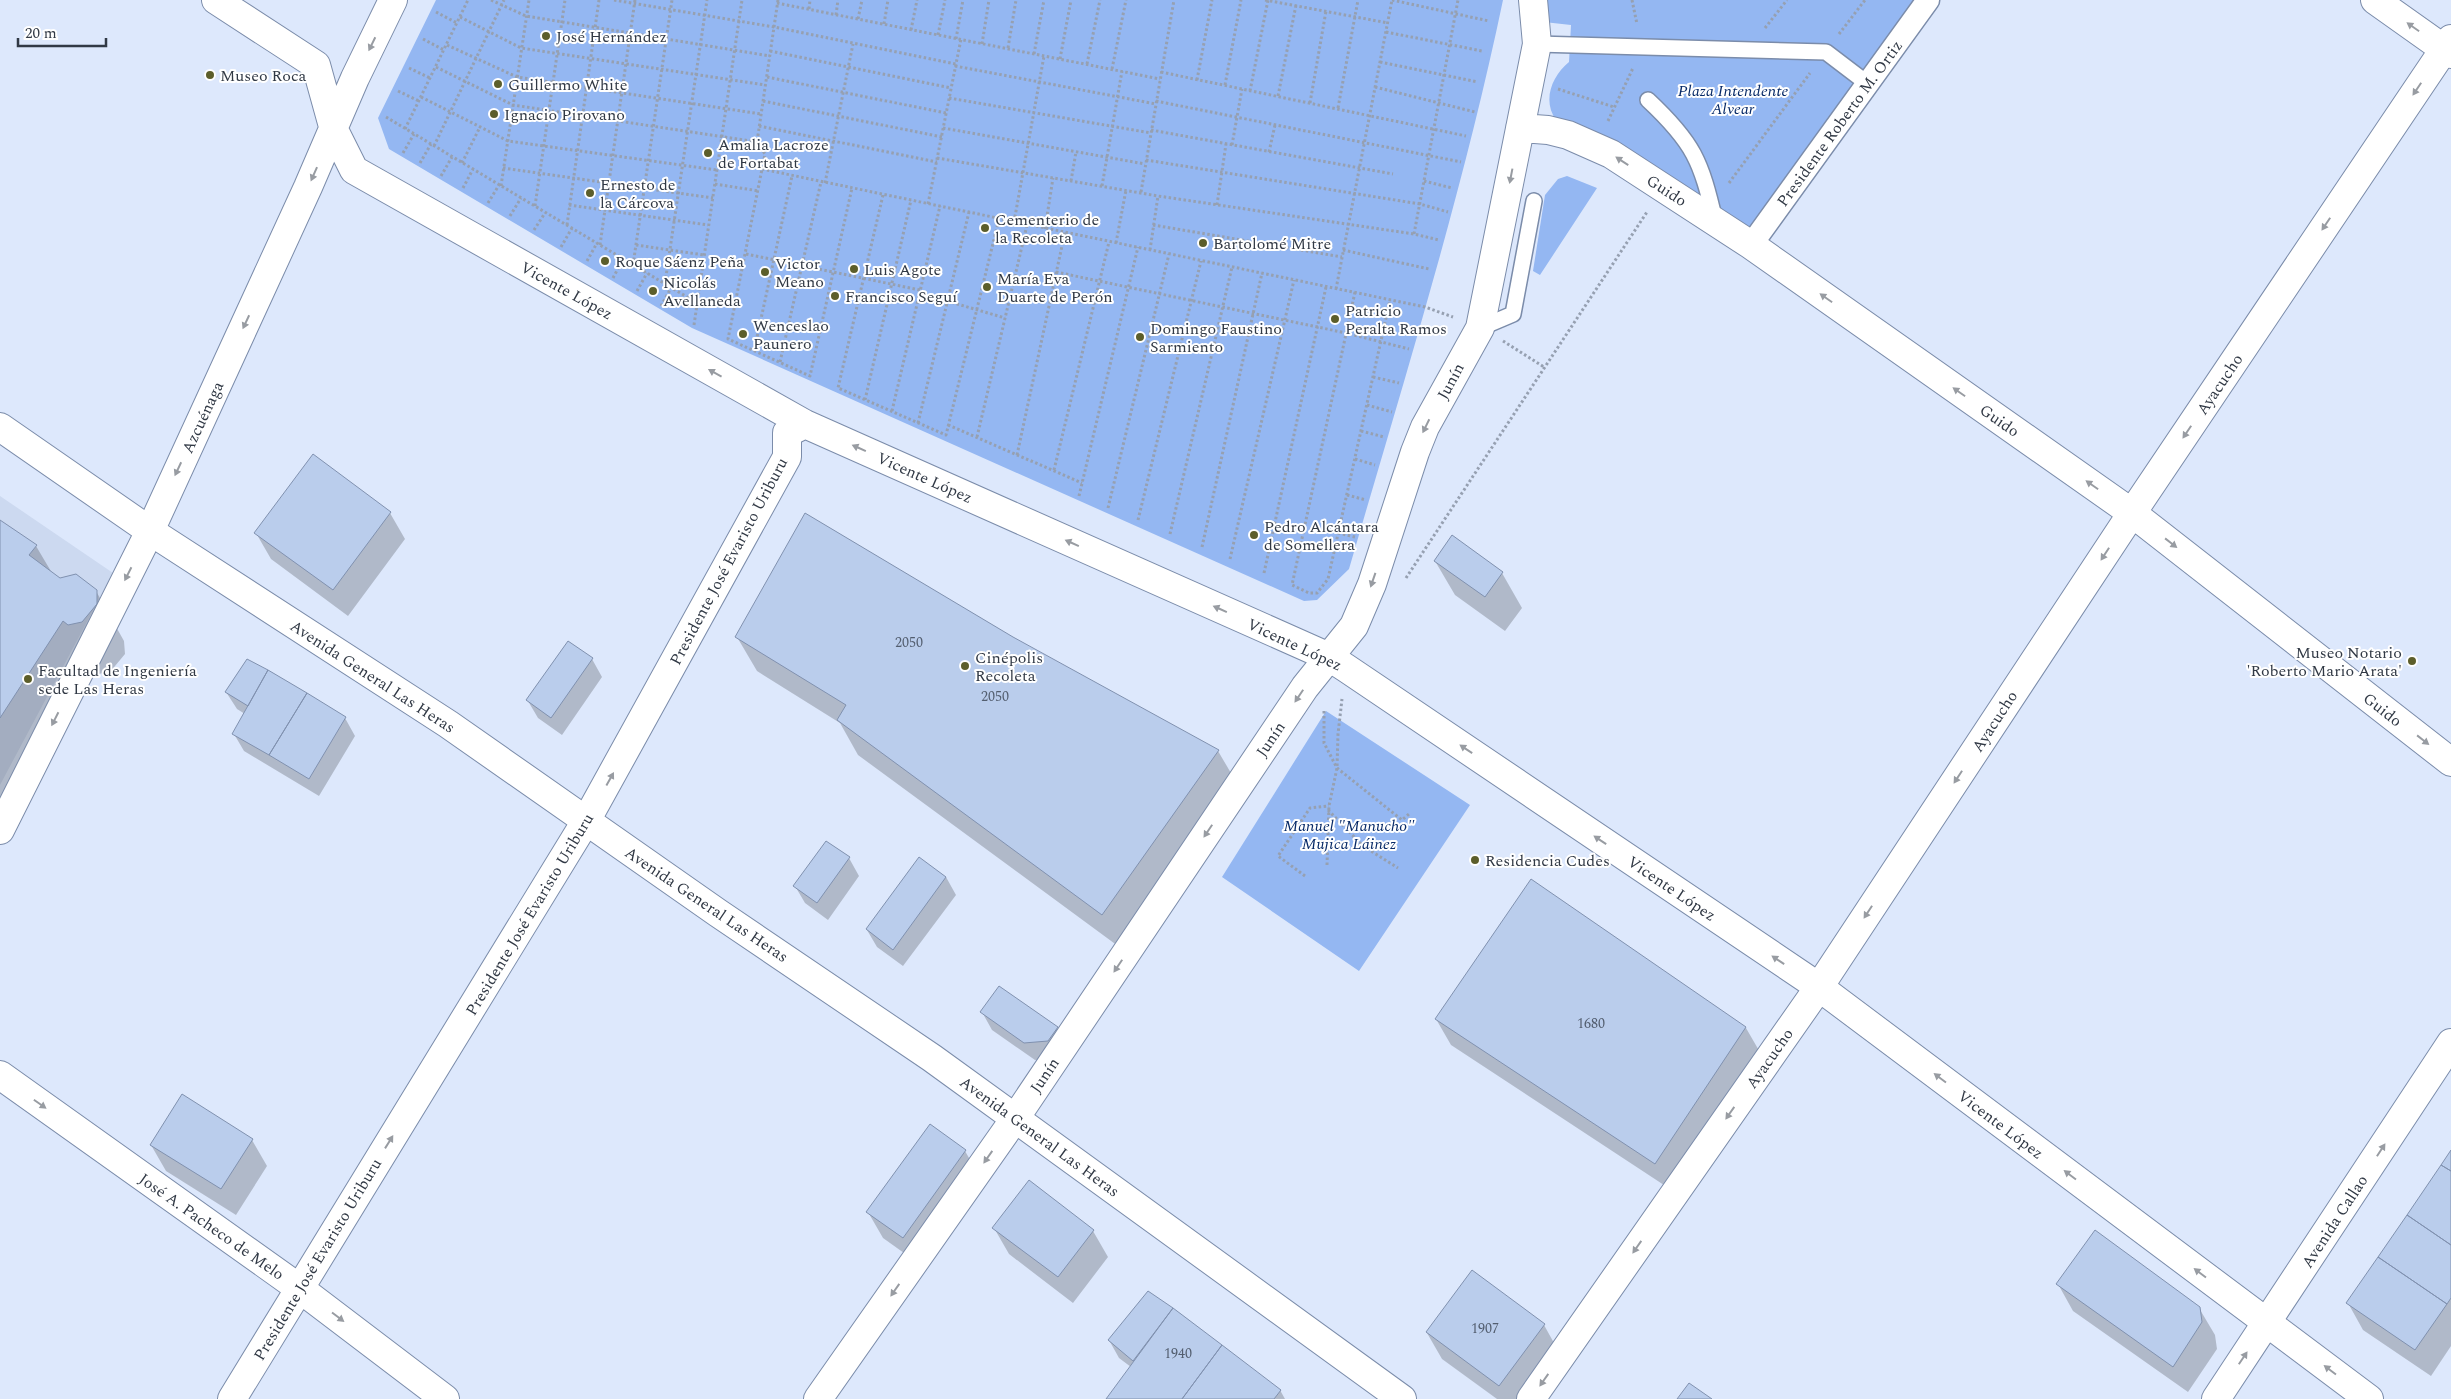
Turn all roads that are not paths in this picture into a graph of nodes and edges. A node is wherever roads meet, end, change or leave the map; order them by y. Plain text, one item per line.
1 (216, 0) edge
2 (393, 0) edge
3 (1533, 0) edge
4 (1928, 0) edge
5 (2375, 0) edge
6 (1538, 44) junction
7 (2449, 47) edge
8 (1868, 84) junction
9 (1648, 100) dead end
10 (1520, 128) junction
11 (334, 130) junction
12 (1534, 201) dead end
13 (1715, 221) junction
14 (1751, 245) junction
15 (1480, 328) junction
16 (805, 424) junction
17 (0, 427) edge
18 (2132, 513) junction
19 (150, 530) junction
20 (1337, 663) junction
21 (2451, 762) edge
22 (586, 821) junction
23 (0, 830) edge
24 (1819, 988) junction
25 (2451, 1043) edge
26 (0, 1075) edge
27 (1016, 1117) junction
28 (299, 1288) junction
29 (2267, 1323) junction
30 (232, 1399) edge
31 (445, 1399) edge
32 (818, 1399) edge
33 (1402, 1399) edge
34 (1531, 1399) edge
35 (2216, 1399) edge
36 (2370, 1399) edge

1 - 11 street, Vicente López
2 -> 11 street, Azcuénaga
3 - 6 street, Junín
4 - 8 street, Presidente Roberto M. Ortiz
7 -> 5 street
6 - 8 lane
6 - 10 street, Junín
7 -> 18 street, Ayacucho
8 - 14 street, Presidente Roberto M. Ortiz
9 - 13 lane
13 -> 10 street, Guido
10 -> 15 street, Junín
16 -> 11 street, Vicente López
11 -> 19 street, Azcuénaga
12 - 15 lane
13 - 14 street, Guido
18 -> 14 street, Guido
15 -> 20 street, Junín
20 -> 16 street, Vicente López
22 -> 16 street, Presidente José Evaristo Uriburu
17 - 19 street, Avenida General Las Heras
18 -> 21 street, Guido
18 -> 24 street, Ayacucho
19 - 22 street, Avenida General Las Heras
19 -> 23 street, Azcuénaga
24 -> 20 street, Vicente López
20 -> 27 street, Junín
22 - 27 street, Avenida General Las Heras
28 -> 22 street, Presidente José Evaristo Uriburu
29 -> 24 street, Vicente López
24 -> 34 street, Ayacucho
29 -> 25 street, Avenida Callao
26 -> 28 street, José A. Pacheco de Melo
27 -> 32 street, Junín
27 - 33 street, Avenida General Las Heras
28 - 30 street, Presidente José Evaristo Uriburu
28 -> 31 street, José A. Pacheco de Melo
35 -> 29 street, Avenida Callao
36 -> 29 street, Vicente López

